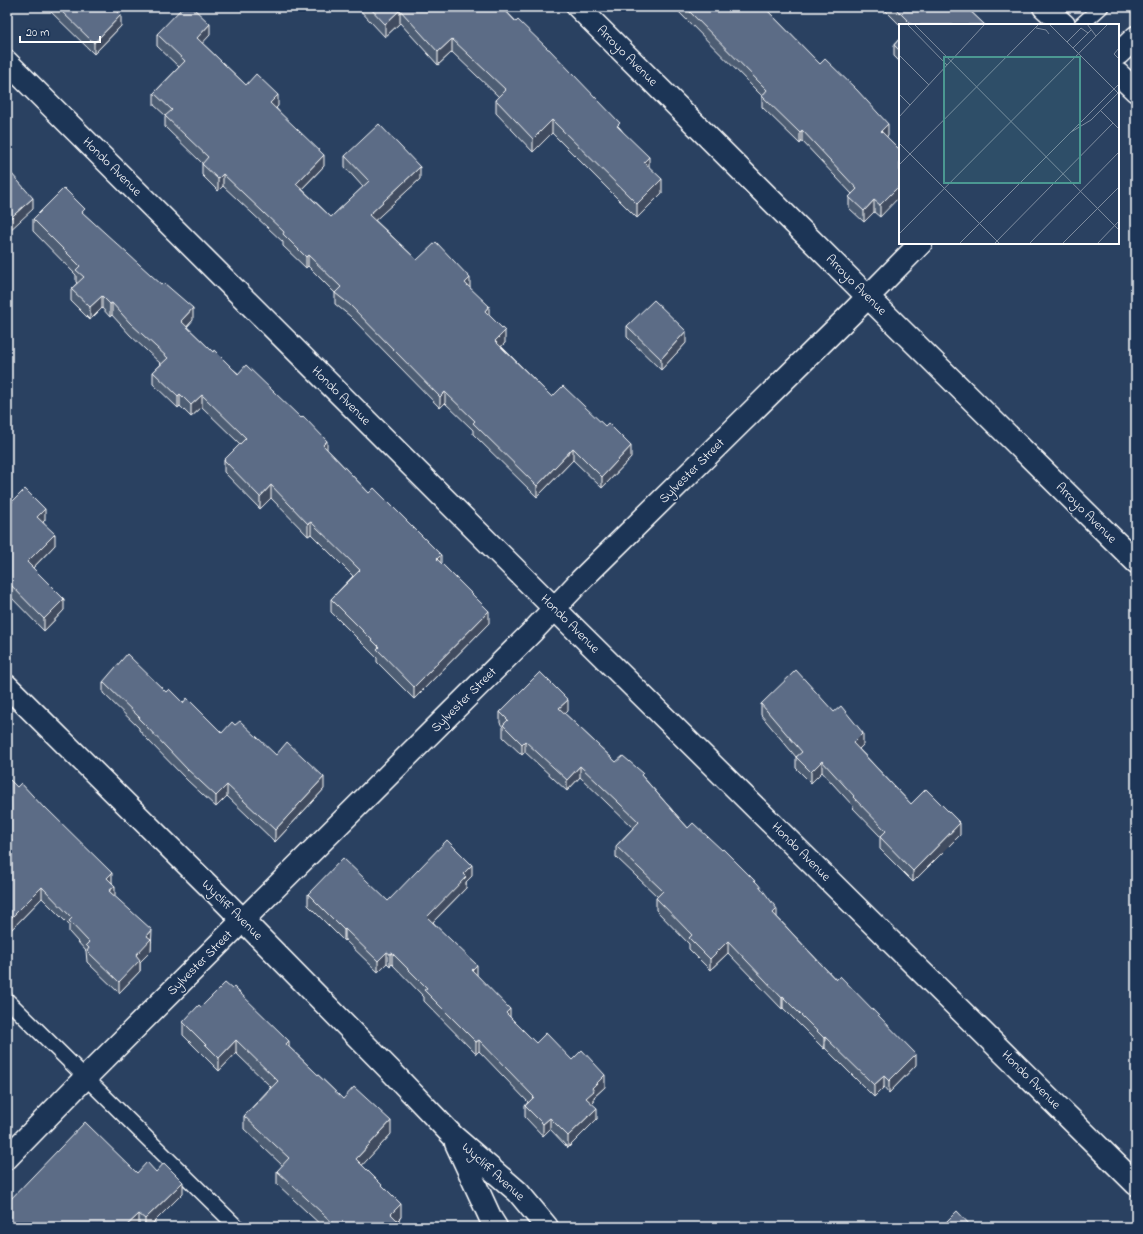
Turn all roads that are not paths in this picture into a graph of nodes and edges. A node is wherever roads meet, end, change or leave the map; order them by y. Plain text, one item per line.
1 (578, 7) edge
2 (1044, 7) edge
3 (1101, 7) edge
4 (1063, 24) edge
5 (1082, 24) edge
6 (1136, 37) edge
7 (1119, 53) edge
8 (7, 62) edge
9 (1119, 75) edge
10 (1136, 91) edge
11 (920, 244) edge
12 (868, 297) junction
13 (1136, 562) edge
14 (554, 609) junction
15 (7, 686) edge
16 (242, 921) junction
17 (7, 1000) edge
18 (86, 1077) junction
19 (453, 1136) junction
20 (7, 1158) edge
21 (1136, 1184) edge
22 (237, 1227) edge
23 (496, 1227) edge
24 (547, 1227) edge

1 - 12 street, Arroyo Avenue
2 - 4 street
3 - 5 lane
6 - 7 street
8 - 14 street, Hondo Avenue
9 - 10 street
11 - 12 street, Sylvester Street
12 - 13 street, Arroyo Avenue
12 - 14 street, Sylvester Street
14 - 16 street, Sylvester Street
14 - 21 street, Hondo Avenue
15 - 16 street, Wycliff Avenue
16 - 18 street, Sylvester Street
16 - 19 street, Wycliff Avenue
17 - 18 lane
18 - 20 street, Sylvester Street
18 - 22 lane
19 - 23 street, Wycliff Avenue
19 - 24 street, Wycliff Avenue

